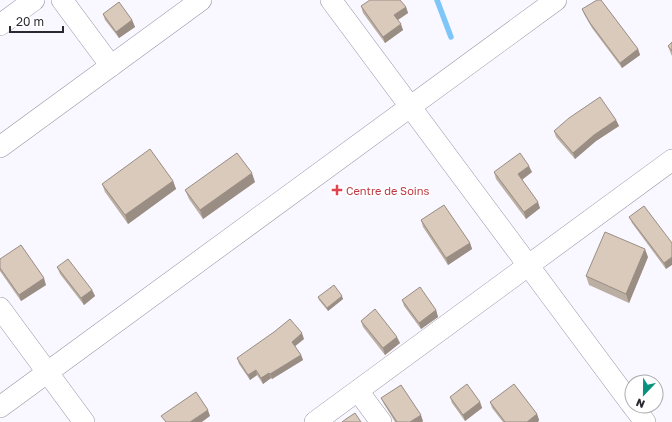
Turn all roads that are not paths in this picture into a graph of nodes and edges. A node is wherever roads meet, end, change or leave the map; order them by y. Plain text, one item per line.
1 (34, 0) edge
2 (62, 0) edge
3 (201, 0) edge
4 (331, 0) edge
5 (556, 0) edge
6 (0, 25) edge
7 (110, 66) junction
8 (410, 106) junction
9 (0, 147) edge
10 (672, 160) edge
11 (528, 266) junction
12 (0, 308) edge
13 (48, 372) junction
14 (358, 391) junction
15 (624, 395) edge
16 (0, 407) edge
17 (84, 422) edge
18 (315, 422) edge
19 (381, 422) edge

1 - 6 street
2 - 7 street
3 - 7 street
4 - 8 street
5 - 8 street
7 - 9 street
8 - 11 street
8 - 13 street
10 - 11 street
11 - 14 street
11 - 15 street
12 - 13 street
13 - 16 street
13 - 17 street
14 - 18 street
14 - 19 street

